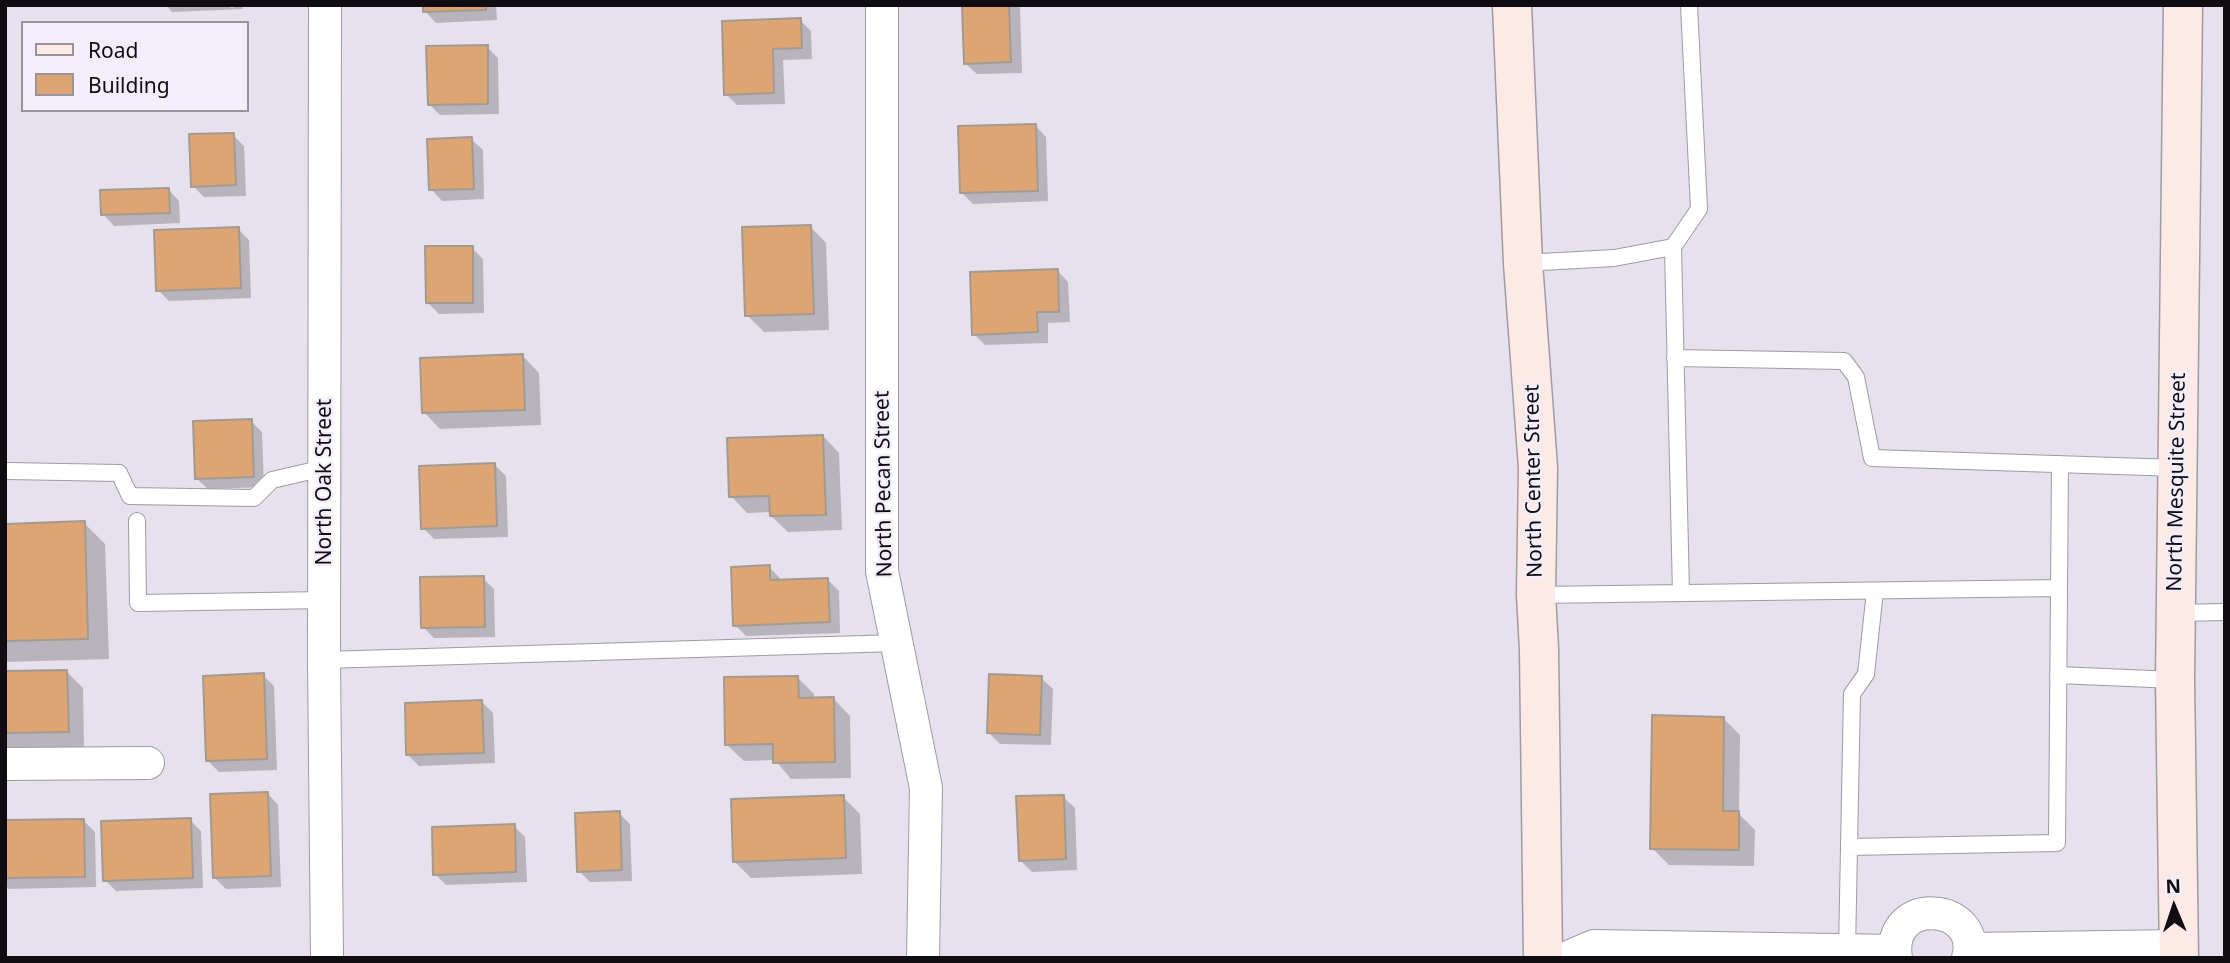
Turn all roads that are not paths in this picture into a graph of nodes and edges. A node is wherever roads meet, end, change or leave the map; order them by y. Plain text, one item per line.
1 (325, 5) edge
2 (882, 5) edge
3 (1512, 5) edge
4 (1689, 5) edge
5 (2183, 5) edge
6 (1673, 247) junction
7 (1523, 263) junction
8 (1675, 358) junction
9 (2060, 464) junction
10 (324, 468) junction
11 (2178, 468) junction
12 (8, 471) dead end
13 (136, 520) dead end
14 (2059, 588) junction
15 (1875, 591) junction
16 (1681, 593) junction
17 (1536, 595) junction
18 (325, 600) junction
19 (2225, 611) edge
20 (2176, 612) junction
21 (898, 643) junction
22 (324, 660) junction
23 (2058, 675) junction
24 (2175, 680) junction
25 (149, 763) dead end
26 (5, 764) edge
27 (1849, 847) junction
28 (1847, 950) junction
29 (2179, 952) edge
30 (1969, 953) edge
31 (1895, 954) edge
32 (327, 958) edge
33 (923, 958) edge
34 (1543, 958) edge
35 (1566, 958) edge

1 - 10 street, North Oak Street
2 - 21 street, North Pecan Street
3 - 7 main road, North Center Street
4 - 6 lane
5 - 11 main road, North Mesquite Street
6 - 7 lane
6 - 8 lane
7 - 17 main road, North Center Street
8 - 9 lane
8 - 16 lane
9 - 11 lane
9 - 14 lane
10 - 12 lane
10 - 18 street, North Oak Street
11 - 20 main road, North Mesquite Street
13 - 18 lane
14 - 15 lane
14 - 23 lane
15 - 16 lane
15 - 27 lane
16 - 17 lane
17 - 34 main road, North Center Street
18 - 22 street, North Oak Street
19 - 20 lane
20 - 24 main road, North Mesquite Street
21 - 22 lane
21 - 33 street, North Pecan Street
22 - 32 street, North Oak Street
23 - 24 lane
23 - 27 lane
24 - 29 main road, North Mesquite Street
25 - 26 street
27 - 28 lane
28 - 31 street
28 - 35 street
29 - 30 street
30 - 31 street

